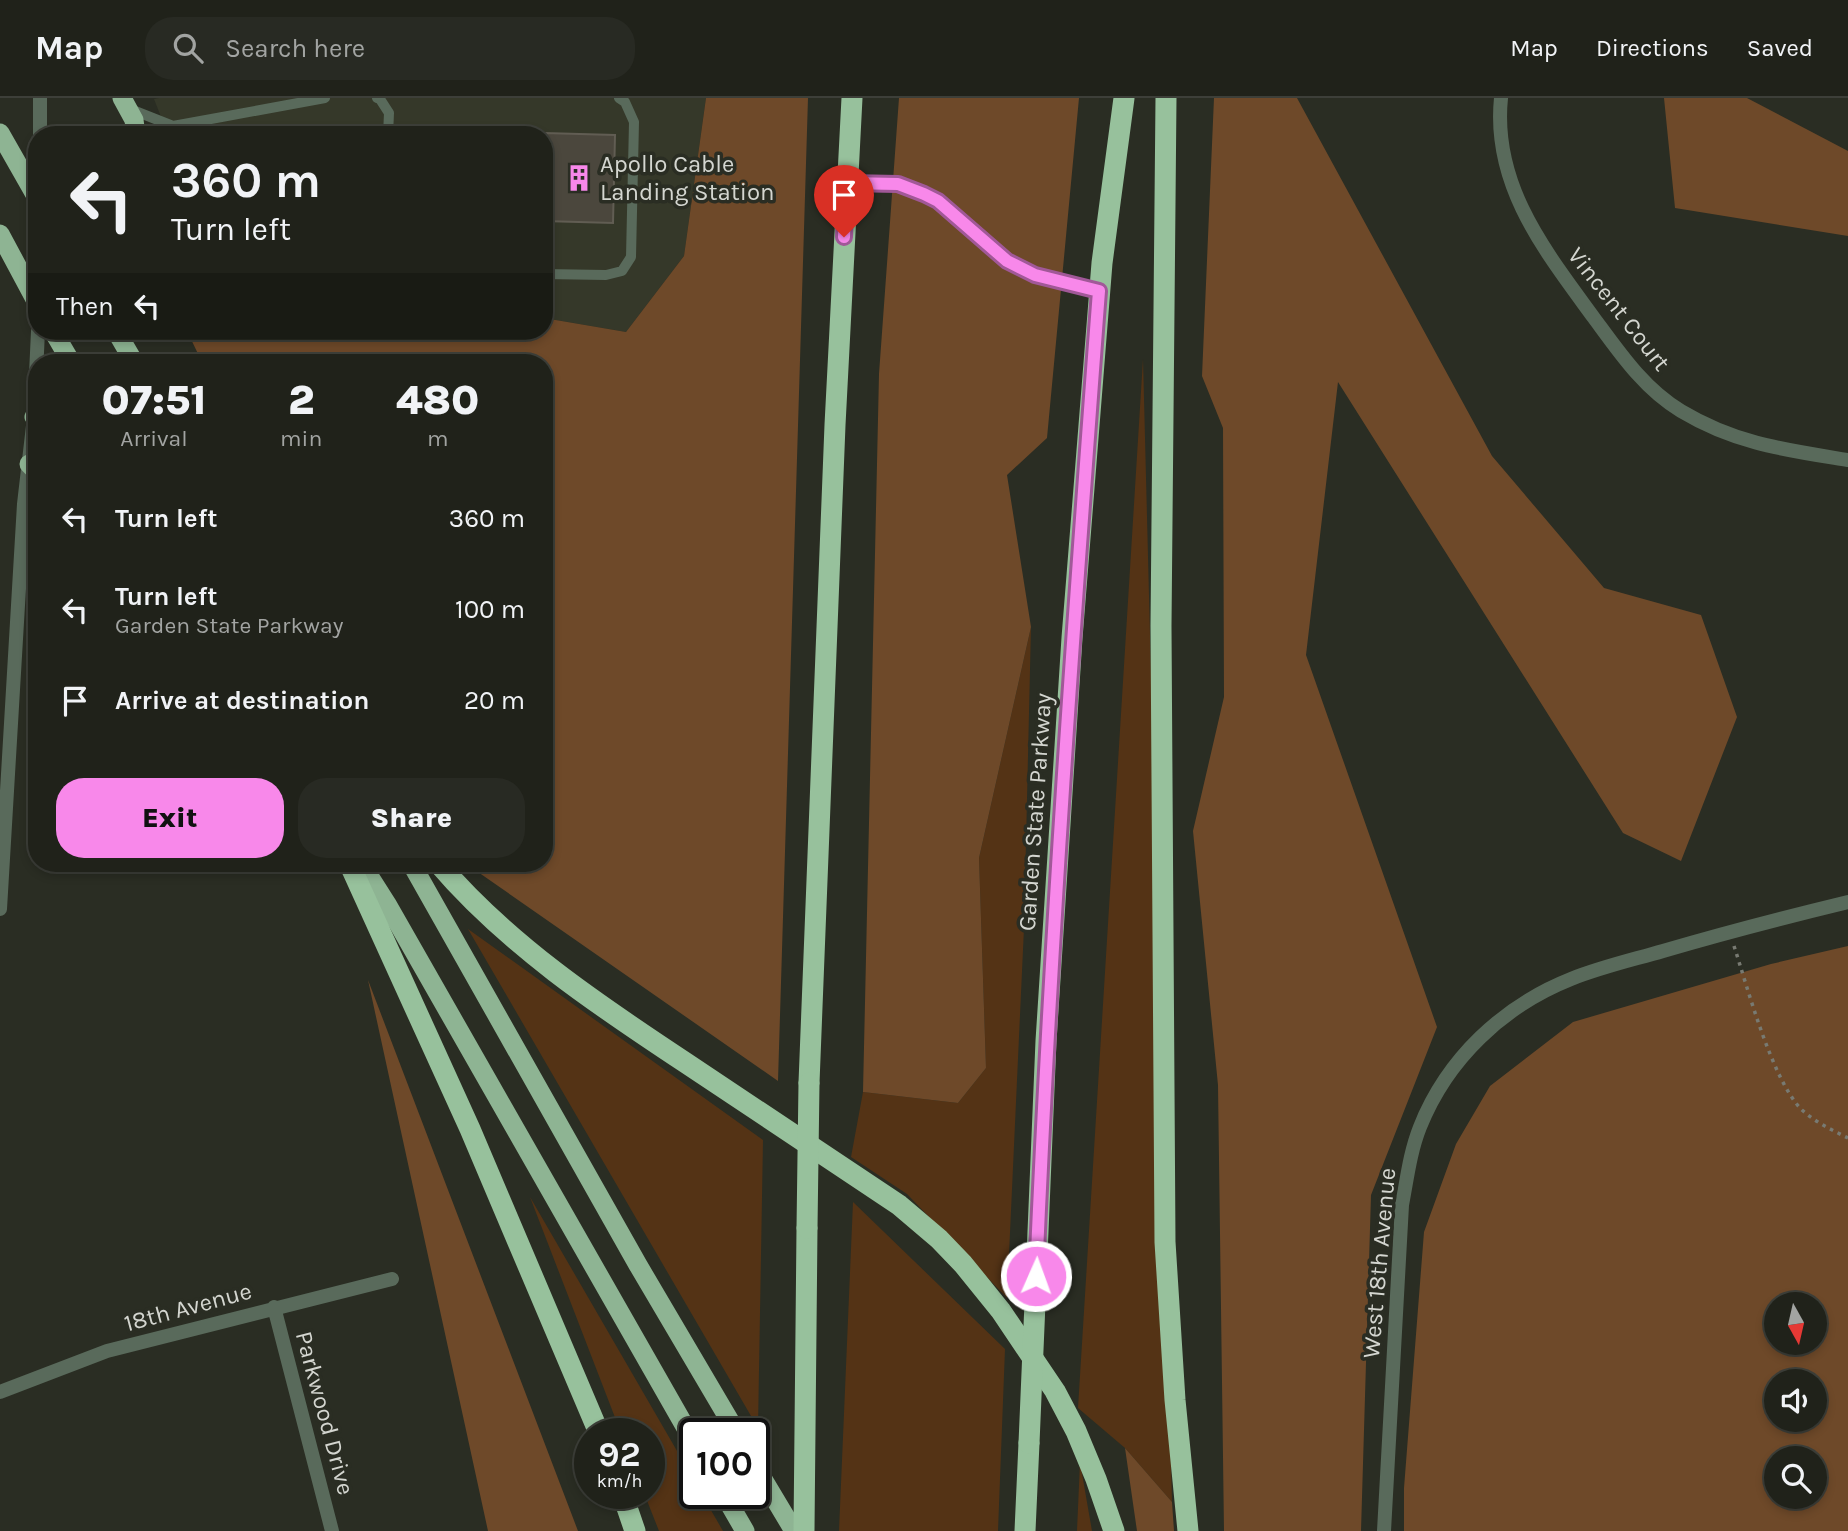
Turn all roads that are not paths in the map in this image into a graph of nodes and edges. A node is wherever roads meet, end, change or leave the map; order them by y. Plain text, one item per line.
1 (40, 98) edge
2 (325, 98) edge
3 (380, 98) edge
4 (619, 98) edge
5 (852, 98) edge
6 (1125, 98) edge
7 (1166, 98) edge
8 (1500, 98) edge
9 (126, 103) edge
10 (40, 126) edge
11 (133, 126) edge
12 (173, 126) joint
13 (388, 126) edge
14 (0, 133) edge
15 (28, 182) edge
16 (846, 183) junction
17 (0, 234) edge
18 (553, 274) edge
19 (28, 286) edge
20 (1099, 291) junction
21 (1848, 460) edge
22 (28, 561) edge
23 (353, 872) edge
24 (367, 872) edge
25 (416, 872) edge
26 (447, 872) edge
27 (1848, 902) edge
28 (0, 909) edge
29 (392, 1279) dead end
30 (274, 1307) junction
31 (0, 1392) edge
32 (593, 1418) edge
33 (680, 1418) edge
34 (728, 1418) edge
35 (770, 1491) edge
36 (627, 1509) edge
37 (732, 1509) edge
38 (332, 1531) edge
39 (635, 1531) edge
40 (745, 1531) edge
41 (794, 1531) edge
42 (804, 1531) edge
43 (1026, 1531) edge
44 (1114, 1531) edge
45 (1188, 1531) edge
46 (1384, 1531) edge

1 - 10 street
2 - 12 lane
3 - 13 lane
4 - 18 lane
5 - 16 highway
6 - 20 highway, Garden State Parkway
7 - 45 highway
8 - 21 street, Vincent Court
9 - 11 highway
9 - 12 lane
14 - 15 highway
16 - 20 lane
16 - 42 highway, bridge
17 - 19 highway
20 - 43 highway, Garden State Parkway, bridge
22 - 28 street
23 - 32 highway
24 - 33 highway
25 - 34 highway
26 - 44 highway
27 - 46 street, West 18th Avenue
29 - 30 street, 18th Avenue
30 - 31 street, 18th Avenue
30 - 38 street, Parkwood Drive
35 - 41 highway
36 - 39 highway
37 - 40 highway

